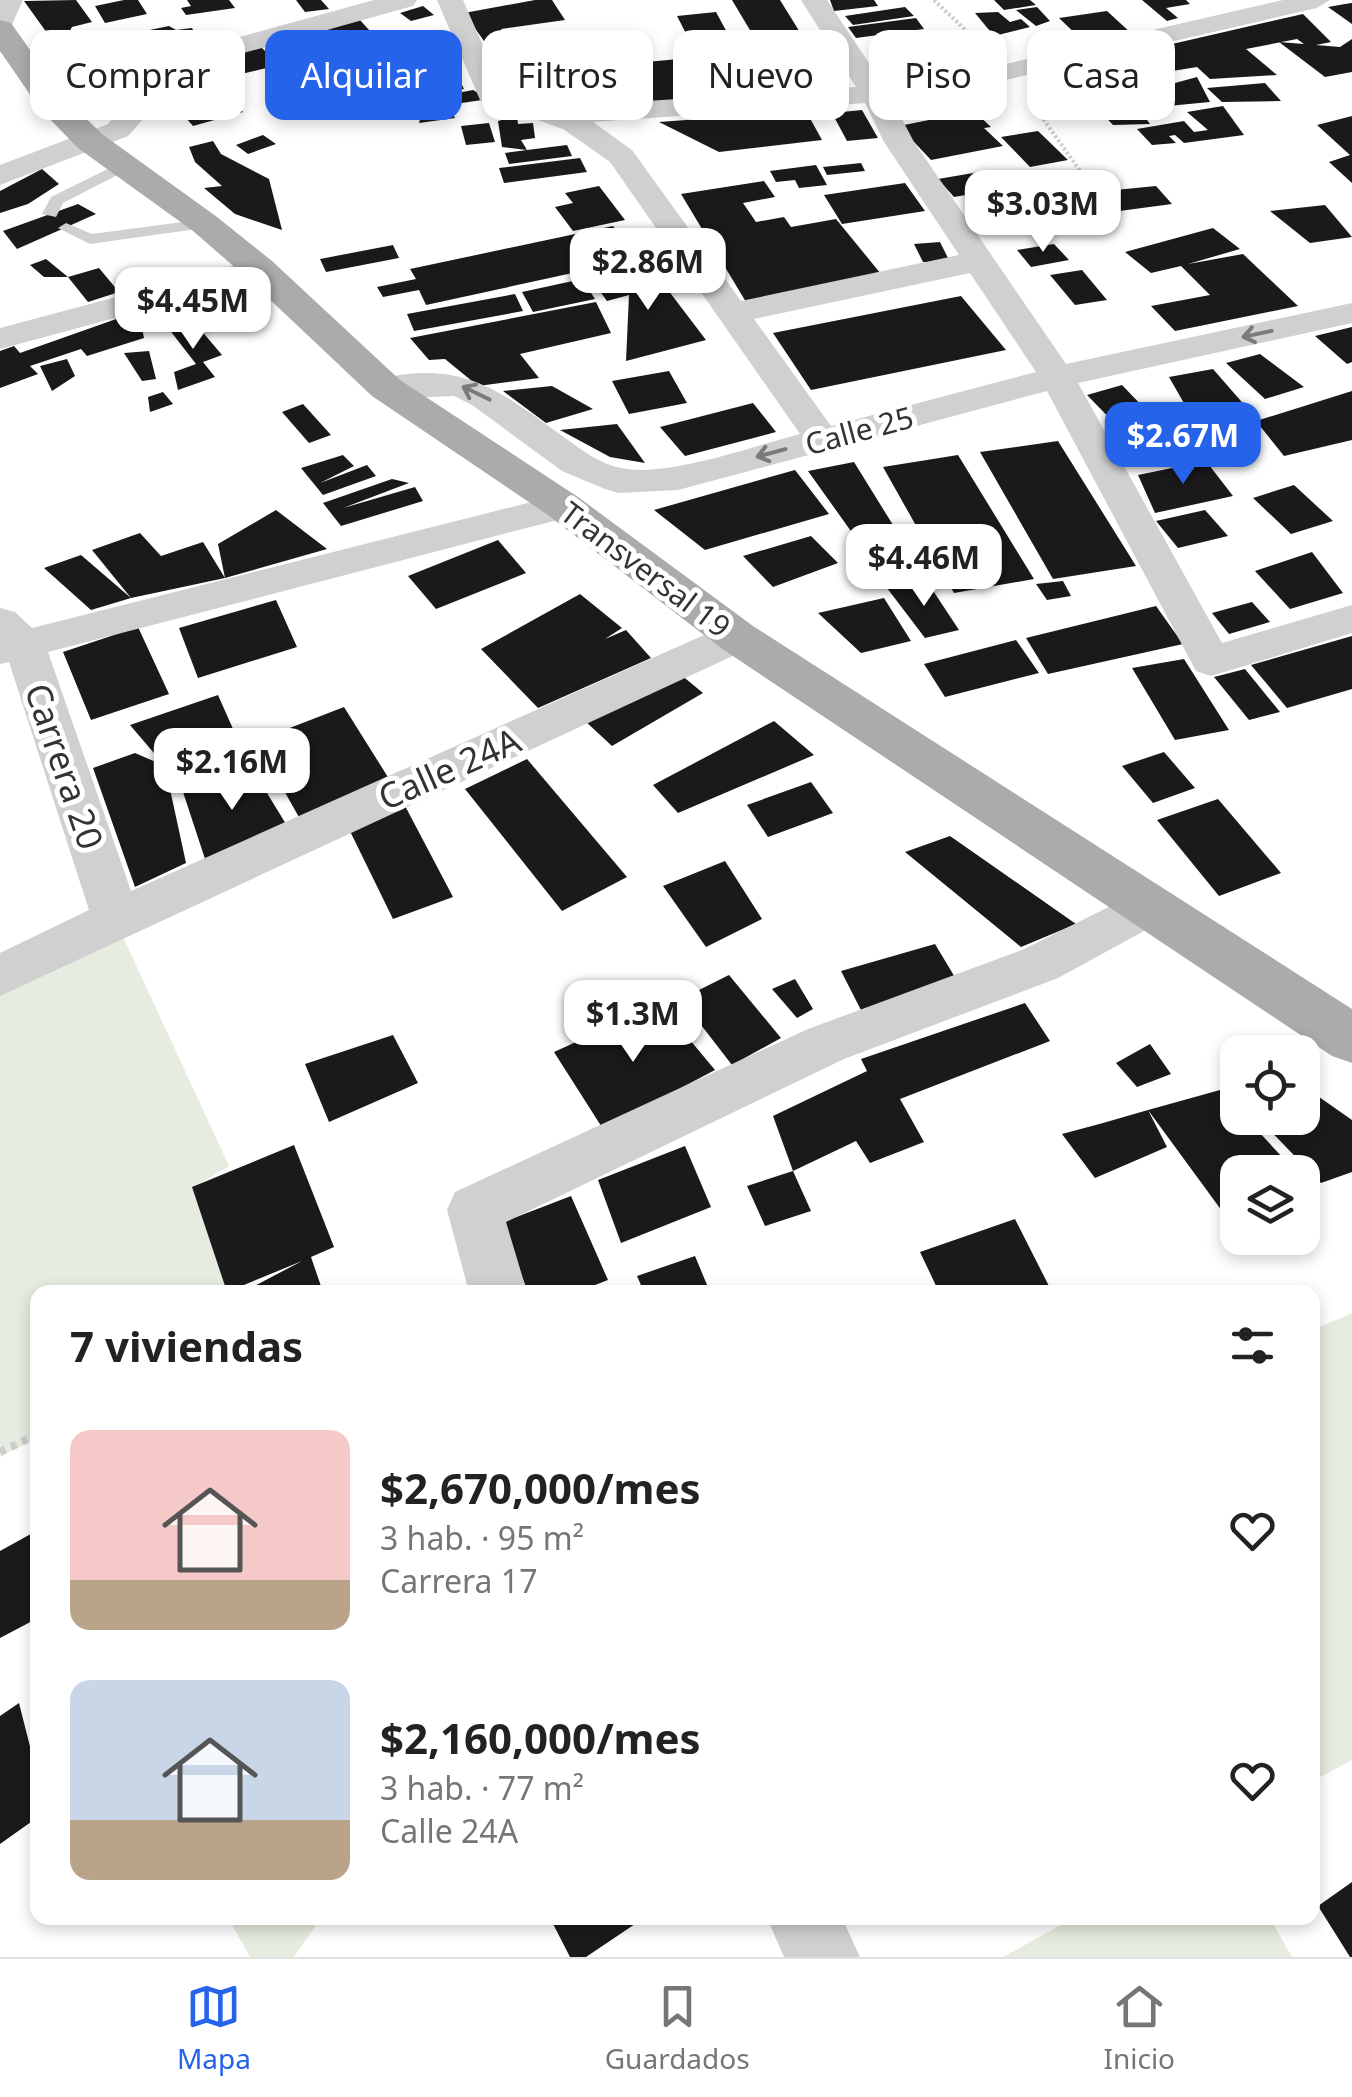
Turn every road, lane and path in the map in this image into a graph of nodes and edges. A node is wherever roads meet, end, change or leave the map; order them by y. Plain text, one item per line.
1 (10, 0) edge
2 (280, 0) edge
3 (404, 0) edge
4 (450, 0) edge
5 (814, 0) edge
6 (1316, 0) edge
7 (0, 26) edge
8 (296, 28) junction
9 (1007, 72) edge
10 (482, 75) edge
11 (869, 85) edge
12 (869, 94) edge
13 (653, 109) edge
14 (570, 120) edge
15 (889, 120) edge
16 (90, 141) junction
17 (122, 167) junction
18 (0, 176) edge
19 (50, 214) dead end
20 (205, 224) junction
21 (66, 228) dead end
22 (979, 261) junction
23 (259, 269) junction
24 (1352, 313) edge
25 (732, 314) junction
26 (0, 339) edge
27 (1057, 377) junction
28 (386, 388) junction
29 (824, 440) junction
30 (562, 506) junction
31 (1352, 619) edge
32 (737, 637) junction
33 (8, 638) edge
34 (1149, 906) junction
35 (116, 919) junction
36 (0, 976) edge
37 (1352, 1038) edge
38 (496, 1285) edge
39 (30, 1438) edge
40 (0, 1452) edge
41 (807, 1925) edge
42 (824, 1957) edge

1 - 7 street
2 - 8 street
3 - 8 street
4 - 10 street
5 - 11 street
6 - 9 street
7 - 16 main road, Transversal 19
8 - 16 street
12 - 13 street
14 - 25 street
15 - 22 street
16 - 17 main road, Transversal 19
16 - 18 street
17 - 19 lane
17 - 20 main road, Transversal 19
20 - 21 lane
20 - 23 main road, Transversal 19
22 - 25 street
22 - 27 street
23 - 26 street
23 - 28 main road, Transversal 19
24 -> 27 street, Calle 25
25 - 29 street
27 - 29 street, Calle 25
27 - 31 street
29 -> 28 street, Calle 25
28 - 30 main road, Transversal 19
30 - 32 main road, Transversal 19
30 - 33 street
32 - 34 main road, Transversal 19
32 - 35 street, Calle 24A
33 - 35 street, Carrera 20
34 - 37 main road, Transversal 19
34 - 38 street
35 - 36 street, Calle 24A
39 - 40 path
41 - 42 street

